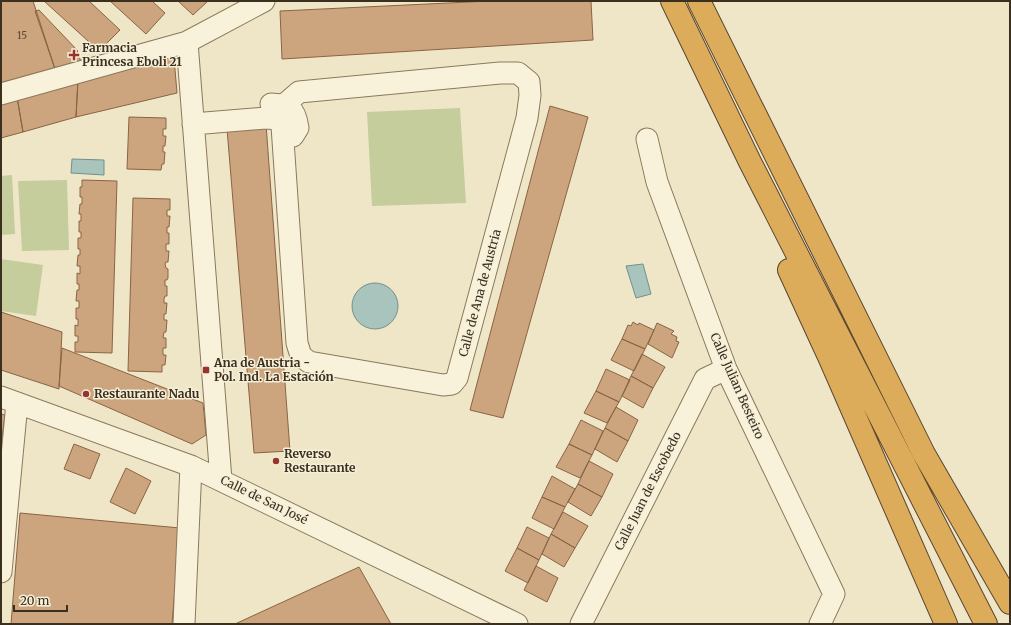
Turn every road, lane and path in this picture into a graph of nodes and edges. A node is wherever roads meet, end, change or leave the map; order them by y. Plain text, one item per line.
1 (264, 1) edge
2 (672, 1) edge
3 (699, 1) edge
4 (187, 42) junction
5 (1, 94) edge
6 (284, 105) junction
7 (193, 117) junction
8 (284, 138) junction
9 (647, 139) dead end
10 (750, 162) junction
11 (726, 369) junction
12 (9, 400) edge
13 (191, 466) junction
14 (221, 480) junction
15 (1, 572) edge
16 (1010, 603) edge
17 (484, 616) edge
18 (184, 624) edge
19 (518, 624) edge
20 (581, 624) edge
21 (820, 624) edge
22 (946, 624) edge
23 (986, 624) edge

1 - 4 street
2 - 10 highway
3 - 16 highway
4 - 5 street
4 - 7 street
6 - 7 street
6 - 8 street
6 - 8 street, Calle de Ana de Austria
7 - 8 street, Calle de Ana de Austria
7 - 14 street
9 - 11 street, Calle Julian Besteiro
10 - 22 highway
10 - 23 highway
11 - 20 street, Calle Juan de Escobedo
11 - 21 street, Calle Julian Besteiro
12 - 13 street, Calle de San José
12 - 15 street
13 - 14 street, Calle de San José
13 - 18 street
14 - 17 street, Calle de San José
17 - 19 street, Calle de San José

